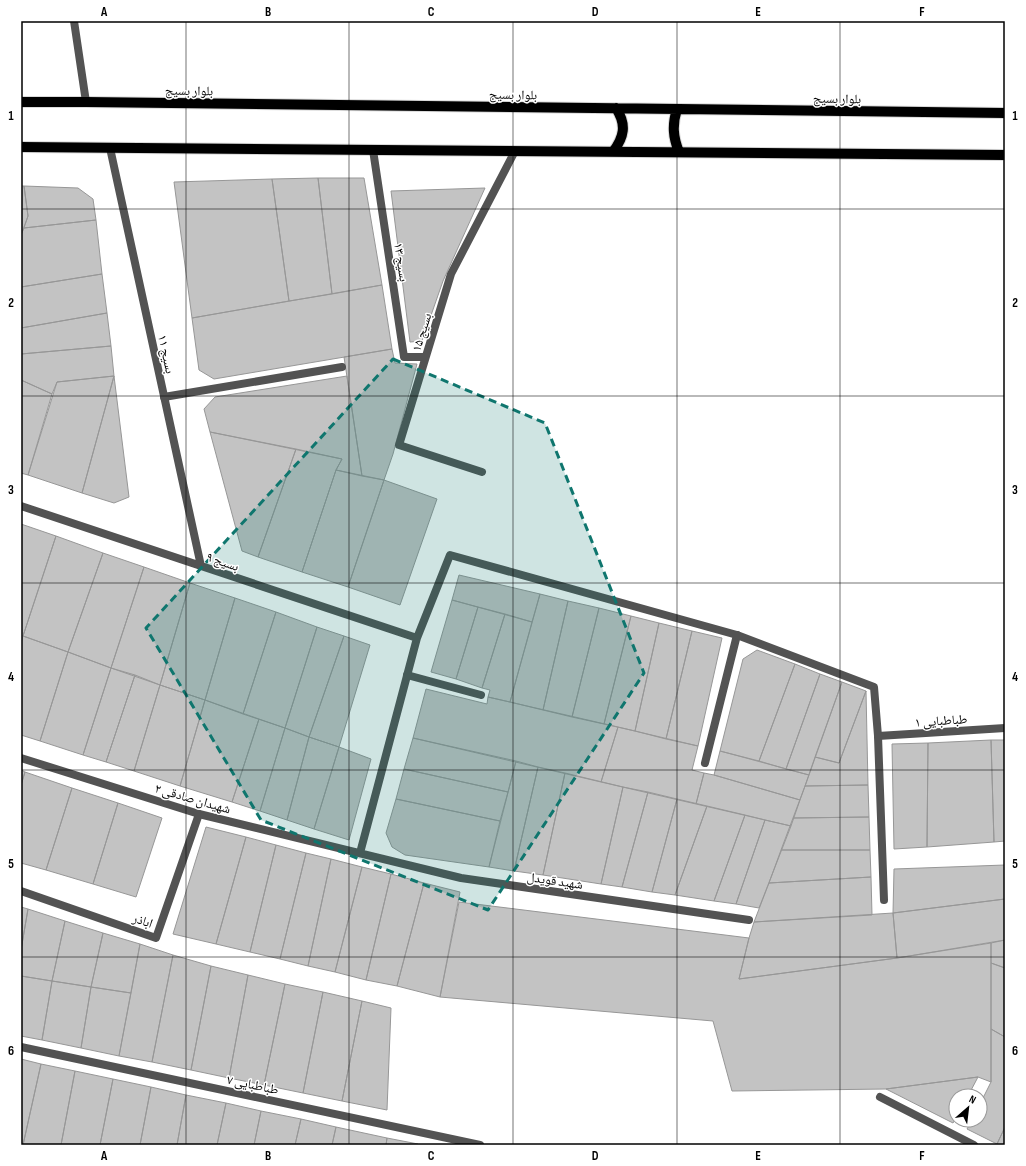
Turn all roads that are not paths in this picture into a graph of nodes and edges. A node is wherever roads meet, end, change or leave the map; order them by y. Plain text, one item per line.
1 (74, 21) edge
2 (21, 102) edge
3 (86, 102) junction
4 (616, 108) junction
5 (677, 109) junction
6 (1005, 113) edge
7 (21, 147) edge
8 (110, 148) junction
9 (373, 150) junction
10 (515, 151) junction
11 (613, 152) junction
12 (679, 152) junction
13 (1005, 155) edge
14 (426, 357) junction
15 (342, 367) dead end
16 (164, 397) junction
17 (482, 472) dead end
18 (21, 506) edge
19 (201, 566) junction
20 (737, 635) junction
21 (417, 638) junction
22 (407, 675) junction
23 (481, 695) dead end
24 (1005, 728) edge
25 (878, 736) junction
26 (21, 758) edge
27 (704, 763) dead end
28 (199, 814) junction
29 (360, 853) junction
30 (21, 891) edge
31 (884, 900) dead end
32 (749, 920) dead end
33 (21, 1047) edge
34 (880, 1097) dead end
35 (480, 1145) edge
36 (974, 1145) edge

1 - 3 street
2 - 3 main road, بلوار بسیج
3 - 4 main road, بلوار بسیج
4 - 5 main road, بلوار بسیج
4 - 11 main road
5 - 6 main road, بلوار بسیج
5 - 12 main road
7 - 8 main road
8 - 9 main road
8 - 16 street, بسیج ۱۱
9 - 10 main road
9 - 14 street, بسیج ۱۳
10 - 11 main road
10 - 14 street, بسیج ۱۵
11 - 12 main road
12 - 13 main road
14 - 17 street, بسیج ۱۵
15 - 16 street
16 - 19 street, بسیج ۱۱
18 - 19 street, بسیج ۹
19 - 21 street, بسیج ۹
20 - 21 street
20 - 25 street
20 - 27 street
21 - 22 street
22 - 23 street
22 - 29 street
24 - 25 street, طباطبایی ۱
25 - 31 street
26 - 28 street, شهیدان صادقی ۲
28 - 29 street, شهیدان صادقی ۲
28 - 30 street, اباذر
29 - 32 street, شهید قویدل
33 - 35 street, طباطبایی ۷
34 - 36 street

